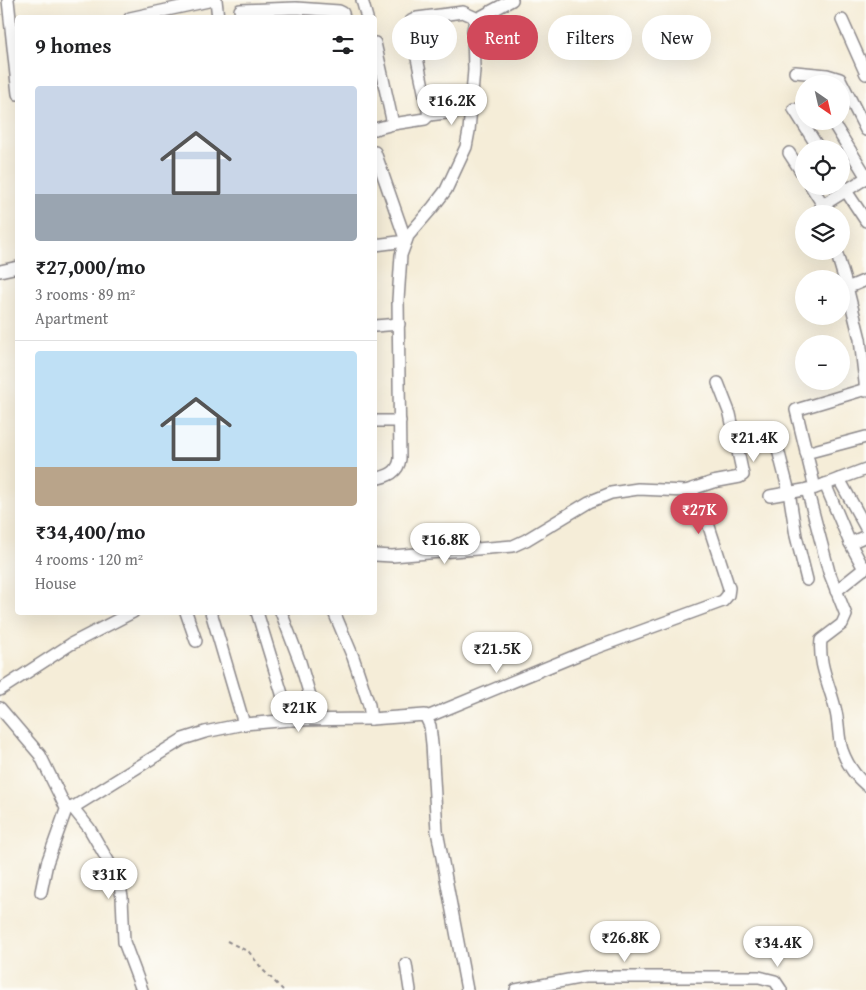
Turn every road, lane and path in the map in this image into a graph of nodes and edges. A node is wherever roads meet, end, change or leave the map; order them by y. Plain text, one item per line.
1 (8, 0) edge
2 (215, 0) edge
3 (338, 0) edge
4 (362, 0) edge
5 (512, 0) edge
6 (308, 5) edge
7 (240, 9) edge
8 (144, 15) edge
9 (218, 15) edge
10 (342, 15) edge
11 (366, 15) edge
12 (472, 15) edge
13 (482, 15) edge
14 (842, 20) dead end
15 (377, 52) edge
16 (474, 60) edge
17 (15, 66) edge
18 (795, 72) dead end
19 (866, 74) edge
20 (794, 109) dead end
21 (471, 110) junction
22 (429, 116) junction
23 (393, 124) junction
24 (377, 128) edge
25 (837, 130) edge
26 (866, 130) edge
27 (813, 140) edge
28 (789, 153) dead end
29 (377, 158) edge
30 (795, 162) edge
31 (866, 177) edge
32 (850, 185) edge
33 (836, 195) edge
34 (848, 195) edge
35 (826, 205) edge
36 (866, 221) edge
37 (406, 241) junction
38 (377, 245) edge
39 (15, 268) edge
40 (0, 271) edge
41 (866, 280) edge
42 (850, 287) edge
43 (850, 300) edge
44 (399, 324) junction
45 (377, 326) edge
46 (865, 372) edge
47 (718, 383) dead end
48 (866, 390) edge
49 (377, 421) edge
50 (400, 421) junction
51 (866, 438) edge
52 (736, 443) junction
53 (806, 453) junction
54 (866, 469) edge
55 (377, 478) edge
56 (839, 479) junction
57 (816, 487) junction
58 (686, 491) junction
59 (789, 492) junction
60 (770, 496) dead end
61 (866, 528) edge
62 (866, 536) edge
63 (850, 543) junction
64 (377, 556) edge
65 (865, 568) edge
66 (807, 580) dead end
67 (836, 591) junction
68 (127, 615) edge
69 (187, 615) edge
70 (213, 615) edge
71 (258, 615) edge
72 (282, 615) edge
73 (335, 615) edge
74 (196, 641) dead end
75 (0, 690) edge
76 (0, 708) edge
77 (427, 717) junction
78 (371, 719) junction
79 (290, 720) junction
80 (317, 720) junction
81 (244, 724) junction
82 (866, 785) edge
83 (70, 807) junction
84 (41, 892) dead end
85 (227, 941) dead end
86 (406, 964) dead end
87 (142, 990) edge
88 (283, 990) edge
89 (410, 990) edge
90 (467, 990) edge
91 (516, 990) edge
92 (781, 990) edge

1 - 17 street
2 - 8 street
2 - 9 street
3 - 10 street
4 - 11 street
5 - 13 street
6 - 7 street
6 - 10 street
12 - 22 street
14 - 19 street
15 - 23 street
16 - 21 street
18 - 26 street
20 - 27 street
21 - 22 street
21 - 37 street
22 - 23 street
23 - 24 street
25 - 31 street
28 - 30 street
29 - 37 street
31 - 32 street
33 - 35 street
34 - 36 street
37 - 38 street
37 - 44 street
39 - 40 street
41 - 42 street
43 - 46 street
44 - 45 street
44 - 50 street
46 - 48 street
47 - 52 street
48 - 53 street
49 - 50 street
50 - 55 street
51 - 53 street
52 - 58 street
52 - 59 street
53 - 57 street
54 - 56 street
56 - 57 street
56 - 61 street
57 - 59 street
57 - 63 street
57 - 67 street
58 - 64 street
58 - 77 street
59 - 60 street
59 - 66 street
62 - 63 street
63 - 65 street
65 - 67 street
67 - 82 street
68 - 75 street
69 - 74 street
70 - 81 street
71 - 79 street
72 - 80 street
73 - 78 street
76 - 83 street
77 - 78 street
77 - 90 street
78 - 80 street
79 - 80 street
79 - 81 street
81 - 83 street
83 - 84 street
83 - 87 street
85 - 88 path
86 - 89 street
91 - 92 street

